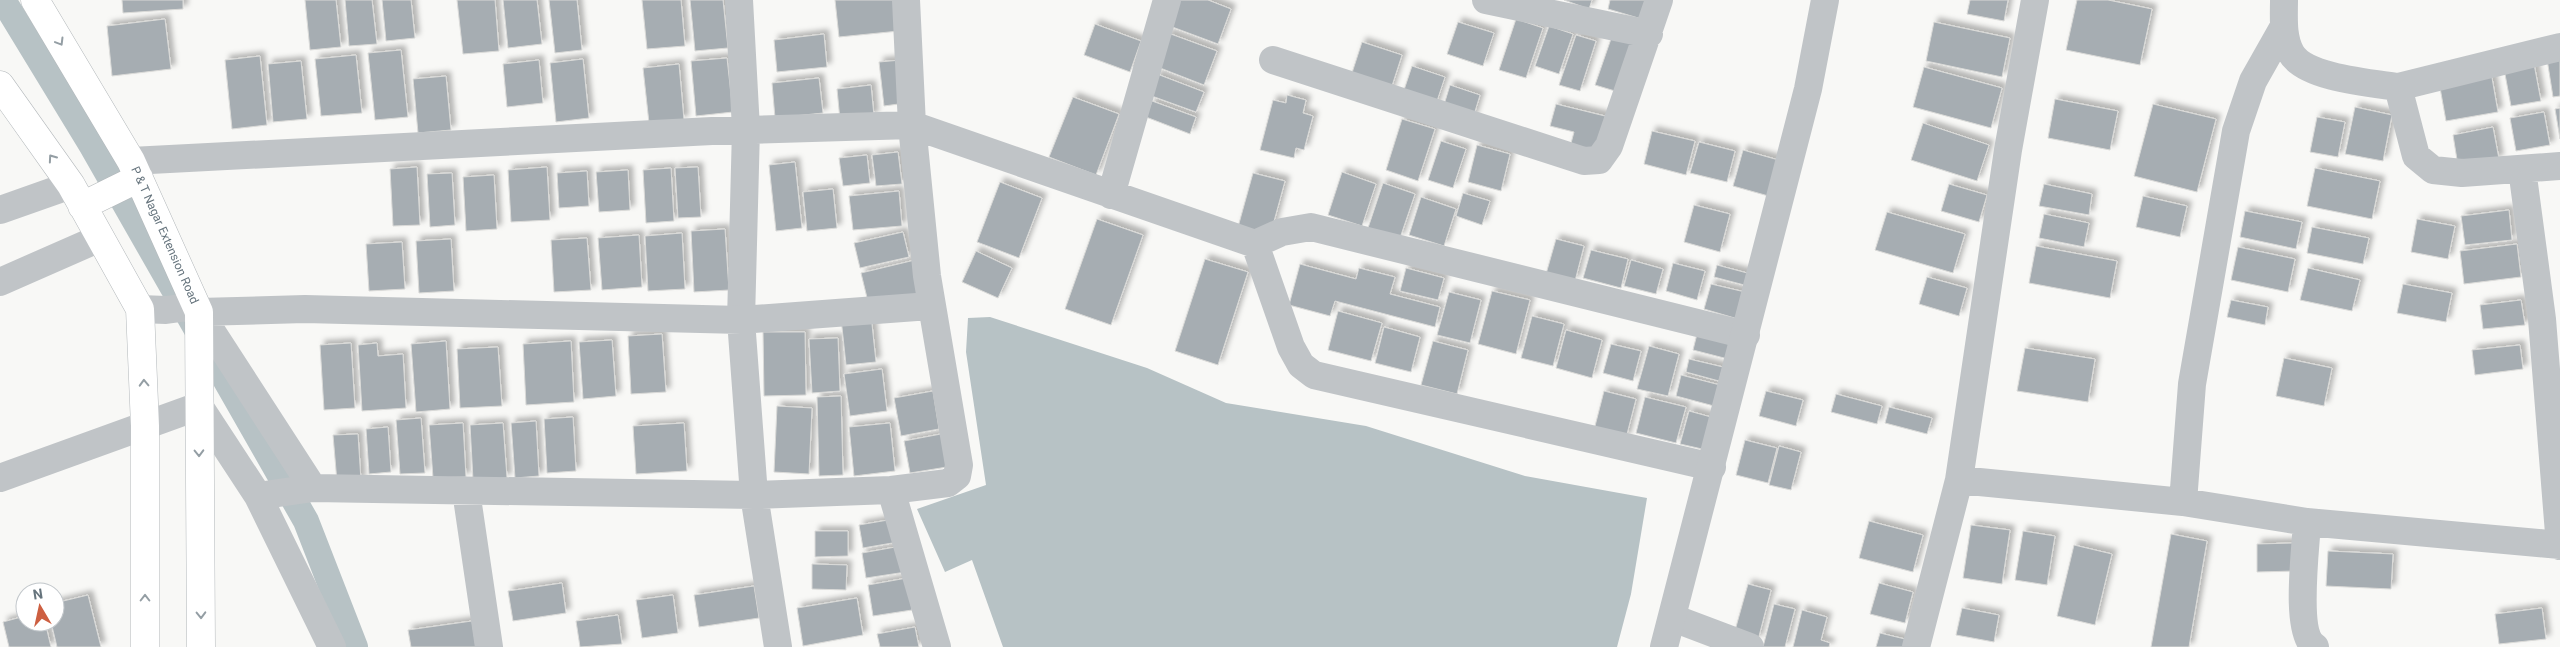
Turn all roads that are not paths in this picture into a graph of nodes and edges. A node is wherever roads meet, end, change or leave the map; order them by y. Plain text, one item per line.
1 (35, 0) edge
2 (739, 0) edge
3 (906, 0) edge
4 (1168, 0) edge
5 (1486, 0) edge
6 (1659, 0) edge
7 (1825, 0) edge
8 (2035, 0) edge
9 (2284, 0) edge
10 (2283, 28) junction
11 (1649, 34) junction
12 (2560, 47) edge
13 (1273, 60) dead end
14 (0, 85) edge
15 (2398, 87) junction
16 (912, 125) junction
17 (746, 129) junction
18 (2560, 166) edge
19 (2522, 169) junction
20 (135, 170) junction
21 (77, 195) junction
22 (1111, 195) junction
23 (0, 210) edge
24 (100, 238) junction
25 (1255, 244) junction
26 (0, 282) edge
27 (930, 306) junction
28 (182, 319) junction
29 (741, 320) junction
30 (1746, 335) junction
31 (199, 406) junction
32 (145, 426) junction
33 (1712, 467) junction
34 (0, 478) edge
35 (1959, 480) junction
36 (312, 488) junction
37 (891, 490) junction
38 (466, 491) junction
39 (754, 495) junction
40 (259, 496) junction
41 (2183, 502) junction
42 (2307, 522) junction
43 (2560, 545) edge
44 (1673, 618) junction
45 (145, 647) edge
46 (202, 647) edge
47 (332, 647) edge
48 (488, 647) edge
49 (778, 647) edge
50 (937, 647) edge
51 (1664, 647) edge
52 (1750, 647) edge
53 (1916, 647) edge
54 (2313, 647) edge

1 -> 20 main road, P & T Nagar Extension Road
2 - 17 street
3 - 16 street
4 - 22 street
5 - 11 street
6 - 11 street
7 - 30 street
8 - 35 street
9 - 10 street
10 - 15 street
10 - 41 street
11 - 13 street
12 - 15 street
21 -> 14 main road, P & T Nagar Extension Road
15 - 19 street
16 - 17 street
16 - 22 street
16 - 27 street
17 - 20 street
17 - 29 street
18 - 19 street
19 - 43 street
20 - 21 main road
20 - 28 main road, P & T Nagar Extension Road
21 - 23 street
21 - 24 main road, P & T Nagar Extension Road
22 - 25 street
24 - 26 street
24 - 28 main road, P & T Nagar Extension Road
25 - 30 street
25 - 33 street
27 - 29 street
27 - 37 street
28 - 29 street
28 - 31 main road, P & T Nagar Extension Road
32 -> 28 main road, P & T Nagar Extension Road
28 - 36 street
29 - 39 street
30 - 33 street
31 - 32 street
31 - 40 street
31 -> 46 main road, P & T Nagar Extension Road
32 - 34 street
45 -> 32 main road, P & T Nagar Extension Road
33 - 44 street
35 - 41 street
35 - 53 street
36 - 38 street
36 - 40 street
37 - 39 street
37 - 50 street
38 - 39 street
38 - 48 street
39 - 49 street
40 - 47 street
41 - 42 street
42 - 43 street
42 - 54 street
44 - 51 street
44 - 52 street

